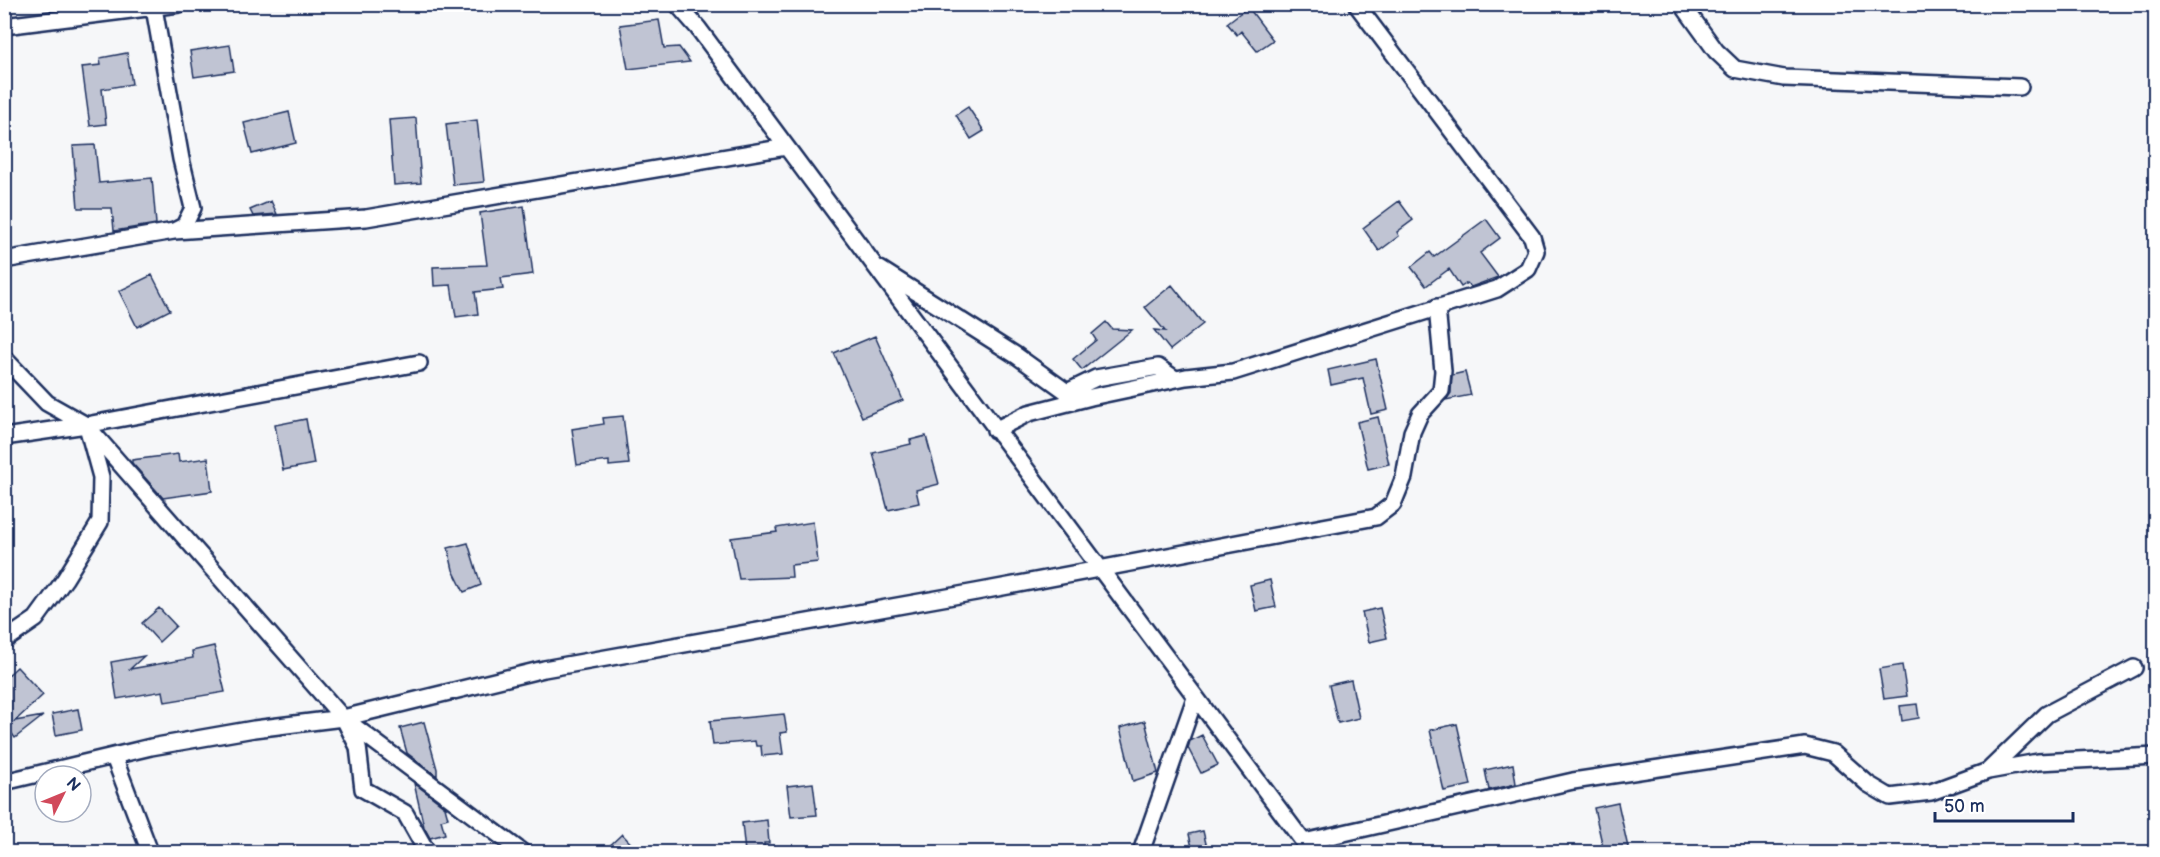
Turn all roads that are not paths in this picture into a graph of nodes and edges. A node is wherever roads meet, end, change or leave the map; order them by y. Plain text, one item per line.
1 (179, 4) edge
2 (677, 4) edge
3 (1356, 4) edge
4 (1682, 4) edge
5 (154, 8) junction
6 (4, 26) edge
7 (2020, 87) dead end
8 (786, 147) junction
9 (174, 231) junction
10 (4, 260) edge
11 (872, 264) junction
12 (1437, 307) junction
13 (4, 358) edge
14 (419, 363) dead end
15 (1175, 379) junction
16 (86, 425) junction
17 (996, 430) junction
18 (4, 437) edge
19 (1100, 570) junction
20 (4, 641) edge
21 (2134, 668) dead end
22 (1195, 698) junction
23 (343, 718) junction
24 (2156, 756) edge
25 (114, 757) junction
26 (1988, 771) junction
27 (4, 782) edge
28 (1307, 847) edge
29 (150, 852) edge
30 (427, 852) edge
31 (522, 852) edge
32 (1141, 852) edge

1 - 5 street
2 - 8 street
3 - 12 street
4 - 7 street
5 - 6 street
5 - 9 street
8 - 9 street
8 - 11 street
9 - 10 street
11 - 15 street
11 - 17 street
12 - 15 street
12 - 19 street
13 - 16 street
14 - 16 street
15 - 17 street
16 - 18 street
16 - 20 street
16 - 23 street
17 - 19 street
19 - 22 street
19 - 23 street
21 - 26 street
22 - 28 street
22 - 32 street
23 - 25 street
23 - 30 street
23 - 31 street
24 - 26 street
25 - 27 street
25 - 29 street
26 - 28 street

